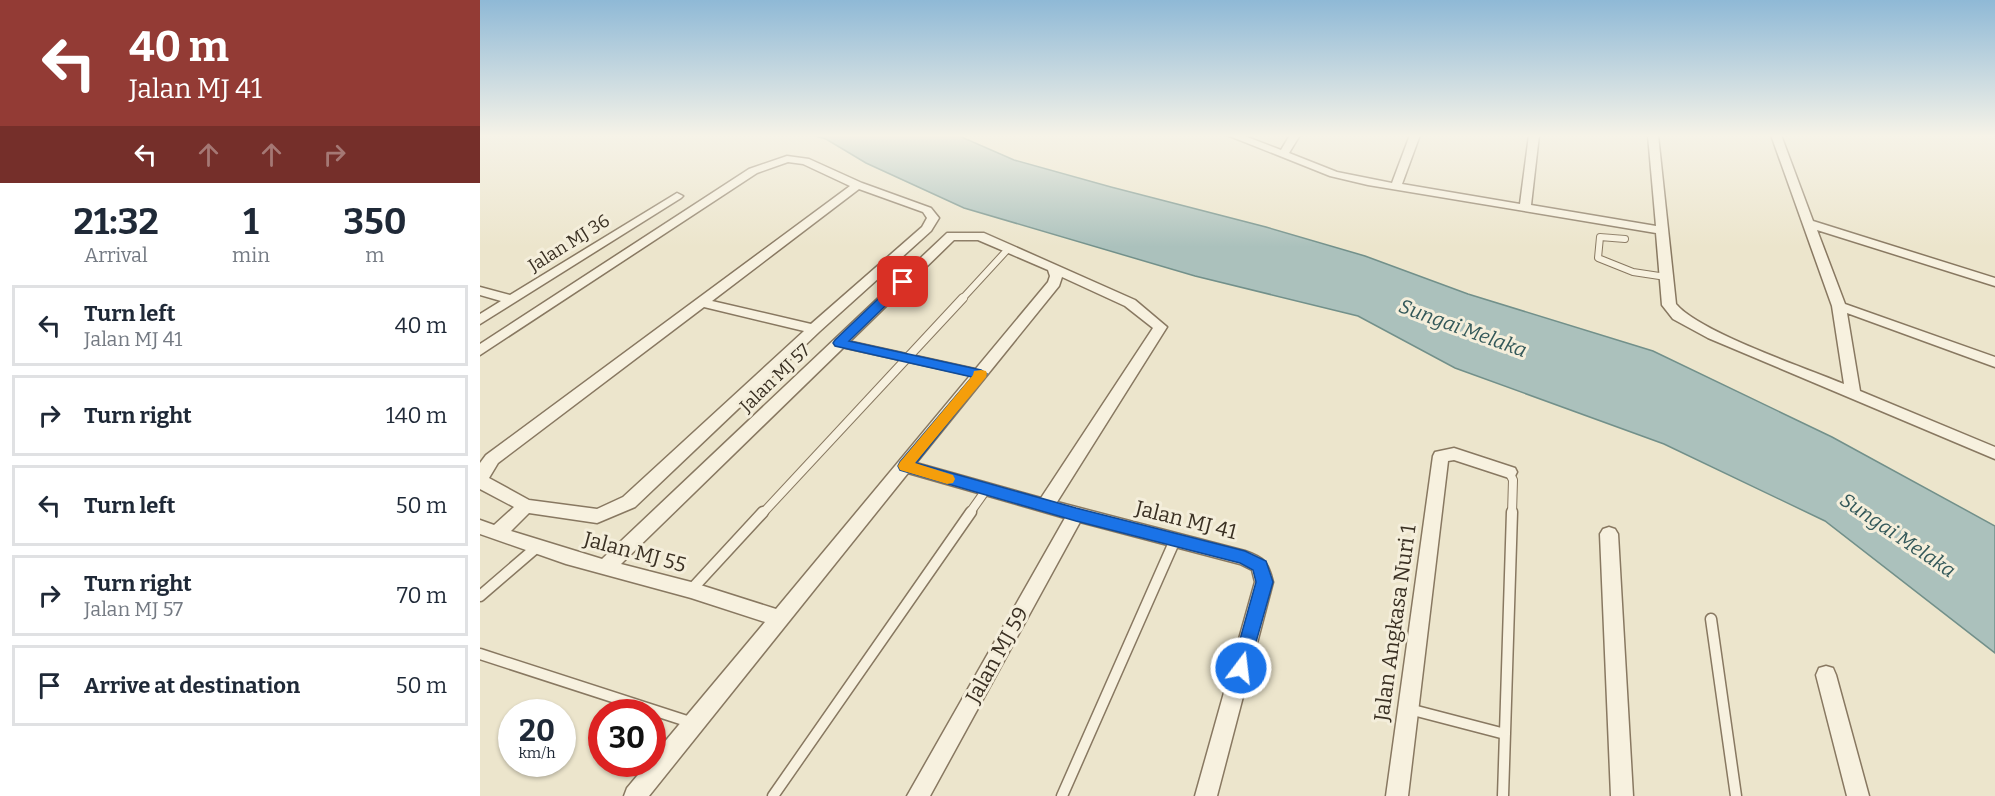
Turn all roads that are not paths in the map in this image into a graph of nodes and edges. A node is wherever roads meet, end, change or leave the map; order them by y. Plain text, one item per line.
1 (751, 172) edge
2 (830, 172) edge
3 (1329, 172) edge
4 (1401, 172) edge
5 (1529, 172) edge
6 (1656, 172) edge
7 (1790, 172) edge
8 (858, 185) junction
9 (1396, 187) junction
10 (677, 196) dead end
11 (1525, 209) junction
12 (1808, 223) junction
13 (1661, 230) junction
14 (1625, 240) dead end
15 (1008, 249) junction
16 (1053, 268) junction
17 (1666, 277) junction
18 (1995, 282) edge
19 (480, 291) edge
20 (512, 300) junction
21 (700, 302) junction
22 (1839, 306) junction
23 (480, 320) edge
24 (814, 329) junction
25 (840, 343) junction
26 (480, 350) edge
27 (906, 358) junction
28 (1995, 362) edge
29 (981, 374) junction
30 (1853, 393) junction
31 (1995, 453) edge
32 (905, 466) junction
33 (1509, 472) joint
34 (480, 481) edge
35 (986, 490) junction
36 (1045, 506) junction
37 (526, 507) junction
38 (1076, 514) junction
39 (489, 529) edge
40 (1609, 534) dead end
41 (1175, 540) junction
42 (537, 547) junction
43 (605, 568) junction
44 (691, 590) junction
45 (480, 596) edge
46 (780, 618) junction
47 (1711, 619) dead end
48 (480, 654) edge
49 (1826, 675) dead end
50 (1407, 709) junction
51 (694, 723) junction
52 (1505, 734) junction
53 (635, 796) edge
54 (773, 796) edge
55 (918, 796) edge
56 (1062, 796) edge
57 (1206, 796) edge
58 (1397, 796) edge
59 (1503, 796) edge
60 (1622, 796) edge
61 (1736, 796) edge
62 (1858, 796) edge

1 - 26 street
2 - 8 street
3 - 9 street
4 - 9 street
5 - 11 street
6 - 13 street
7 - 12 street
8 - 21 street
8 - 24 street
9 - 11 street
10 - 20 street, Jalan MJ 36
11 - 13 street
12 - 18 street
12 - 22 street
13 - 17 street
14 - 17 lane
15 - 16 street
15 - 25 street, Jalan MJ 57
15 - 27 lane
16 - 29 street
16 - 36 street
17 - 30 street
19 - 20 street
20 - 23 street, Jalan MJ 36
21 - 24 street
21 - 34 street
22 - 28 street
22 - 30 street
24 - 37 street
25 - 27 lane
25 - 43 street, Jalan MJ 57
27 - 29 lane
27 - 44 lane
29 - 32 street
30 - 31 street
32 - 35 street, Jalan MJ 41
32 - 46 street
33 - 50 street, Jalan Angkasa Nuri 1
33 - 52 lane
34 - 37 street
35 - 36 street, Jalan MJ 41
35 - 54 lane
36 - 38 street, Jalan MJ 41
37 - 39 street
38 - 41 street, Jalan MJ 41
38 - 55 street, Jalan MJ 59
39 - 42 street, Jalan MJ 55
40 - 60 street
41 - 56 lane
41 - 57 street, Jalan MJ 41
42 - 43 street, Jalan MJ 55
42 - 45 lane
43 - 44 street, Jalan MJ 55
44 - 46 street, Jalan MJ 55
46 - 51 street
47 - 61 lane
48 - 51 lane
49 - 62 street
50 - 52 lane
50 - 58 street, Jalan Angkasa Nuri 1
51 - 53 street
52 - 59 lane

